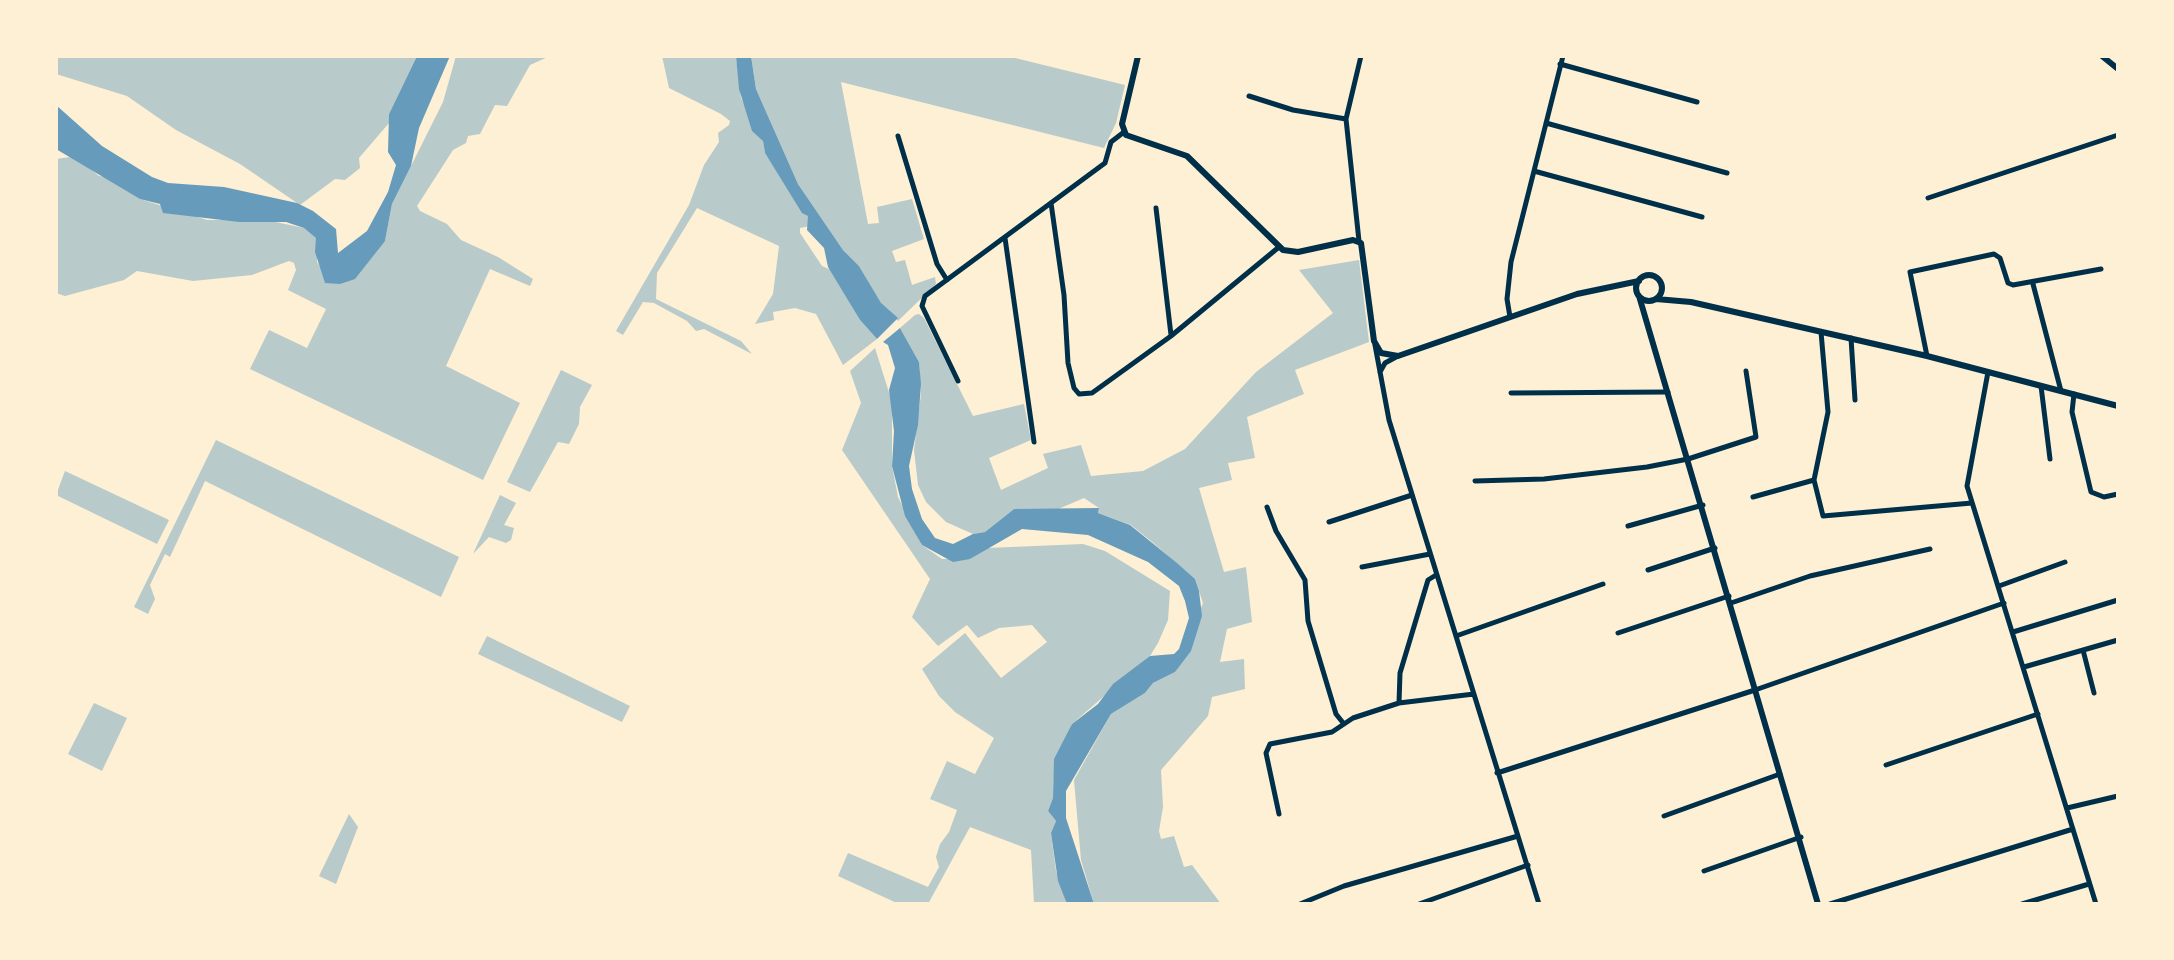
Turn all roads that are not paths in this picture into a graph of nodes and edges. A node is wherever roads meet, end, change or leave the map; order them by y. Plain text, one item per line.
1 (1361, 56) edge
2 (1563, 56) edge
3 (2102, 56) edge
4 (1136, 57) edge
5 (1560, 64) junction
6 (2118, 69) edge
7 (1249, 96) dead end
8 (1697, 102) dead end
9 (1346, 119) junction
10 (1546, 123) junction
11 (1124, 132) junction
12 (2118, 135) edge
13 (898, 136) dead end
14 (1534, 171) junction
15 (1727, 173) dead end
16 (1928, 198) dead end
17 (1051, 203) junction
18 (1156, 208) dead end
19 (1702, 217) dead end
20 (1005, 237) junction
21 (1359, 241) junction
22 (1279, 247) junction
23 (2101, 269) dead end
24 (947, 280) junction
25 (1639, 281) junction
26 (1660, 281) junction
27 (2033, 284) junction
28 (1616, 288) junction
29 (1638, 294) junction
30 (1654, 300) junction
31 (1691, 302) junction
32 (1510, 317) junction
33 (1647, 320) junction
34 (1821, 332) junction
35 (1171, 336) junction
36 (1851, 338) junction
37 (1374, 341) junction
38 (1398, 356) junction
39 (1927, 356) junction
40 (1746, 371) dead end
41 (1988, 372) junction
42 (1379, 377) junction
43 (958, 381) dead end
44 (2041, 386) junction
45 (2061, 391) junction
46 (1668, 392) junction
47 (1511, 393) dead end
48 (2074, 394) junction
49 (1855, 400) dead end
50 (2118, 406) edge
51 (1034, 442) dead end
52 (1688, 459) junction
53 (2050, 459) dead end
54 (1814, 480) junction
55 (1475, 481) dead end
56 (2118, 494) edge
57 (1412, 495) junction
58 (1753, 497) dead end
59 (1972, 503) junction
60 (1703, 505) junction
61 (1267, 507) dead end
62 (1329, 522) dead end
63 (1628, 526) dead end
64 (1715, 548) junction
65 (1930, 549) dead end
66 (1430, 554) junction
67 (2065, 562) dead end
68 (1362, 567) dead end
69 (1648, 570) dead end
70 (1436, 575) junction
71 (1603, 584) dead end
72 (1999, 586) junction
73 (1730, 599) junction
74 (2118, 600) edge
75 (2004, 603) junction
76 (2013, 632) junction
77 (1618, 633) dead end
78 (1456, 636) junction
79 (2118, 640) edge
80 (2083, 650) junction
81 (2024, 667) junction
82 (1755, 690) junction
83 (2094, 693) dead end
84 (1474, 694) junction
85 (1399, 703) junction
86 (2038, 714) junction
87 (1344, 724) junction
88 (1886, 765) dead end
89 (1497, 773) junction
90 (1780, 774) junction
91 (2118, 796) edge
92 (2067, 808) junction
93 (1279, 814) dead end
94 (1664, 816) dead end
95 (2073, 829) junction
96 (1518, 836) junction
97 (1801, 837) junction
98 (1528, 865) junction
99 (1704, 871) dead end
100 (2089, 884) junction
101 (1300, 904) edge
102 (1419, 904) edge
103 (1539, 904) edge
104 (1818, 904) edge
105 (1830, 904) edge
106 (2022, 904) edge
107 (2096, 904) edge

1 - 9 street
2 - 5 street
3 - 6 street
4 - 11 street
5 - 8 street
5 - 10 street
7 - 9 street
9 - 21 street
10 - 14 street
10 - 15 street
11 - 17 street
11 - 22 street
12 - 16 street
13 - 24 street
14 - 19 street
14 - 32 street
17 - 20 street
17 - 35 street
18 - 35 street
20 - 24 street
20 - 51 street
21 - 22 street
21 - 37 street
22 - 35 street
23 - 27 street
24 - 43 street
25 - 26 street
25 - 28 street
25 - 29 street
26 - 30 street
26 - 31 street
27 - 39 street
27 - 45 street
28 - 29 street
28 - 32 street
29 - 30 street
29 - 33 street
30 - 31 street
30 - 33 street
31 - 34 street
32 - 38 street
33 - 46 street
34 - 36 street
34 - 54 street
36 - 39 street
36 - 49 street
37 - 38 street
37 - 42 street
38 - 42 street
39 - 41 street
40 - 52 street
41 - 44 street
41 - 59 street
42 - 57 street
44 - 45 street
44 - 53 street
45 - 48 street
46 - 47 street
46 - 52 street
48 - 50 street
48 - 56 street
52 - 55 street
52 - 60 street
54 - 58 street
54 - 59 street
57 - 62 street
57 - 66 street
59 - 72 street
60 - 63 street
60 - 64 street
61 - 87 street
64 - 69 street
64 - 73 street
65 - 73 street
66 - 68 street
66 - 70 street
67 - 72 street
70 - 78 street
70 - 85 street
71 - 78 street
72 - 75 street
73 - 77 street
73 - 82 street
74 - 76 street
75 - 76 street
75 - 82 street
76 - 81 street
78 - 84 street
79 - 80 street
80 - 81 street
80 - 83 street
81 - 86 street
82 - 89 street
82 - 90 street
84 - 85 street
84 - 89 street
85 - 87 street
86 - 88 street
86 - 92 street
87 - 93 street
89 - 96 street
90 - 94 street
90 - 97 street
91 - 92 street
92 - 95 street
95 - 100 street
95 - 105 street
96 - 98 street
96 - 101 street
97 - 99 street
97 - 104 street
98 - 102 street
98 - 103 street
100 - 106 street
100 - 107 street

